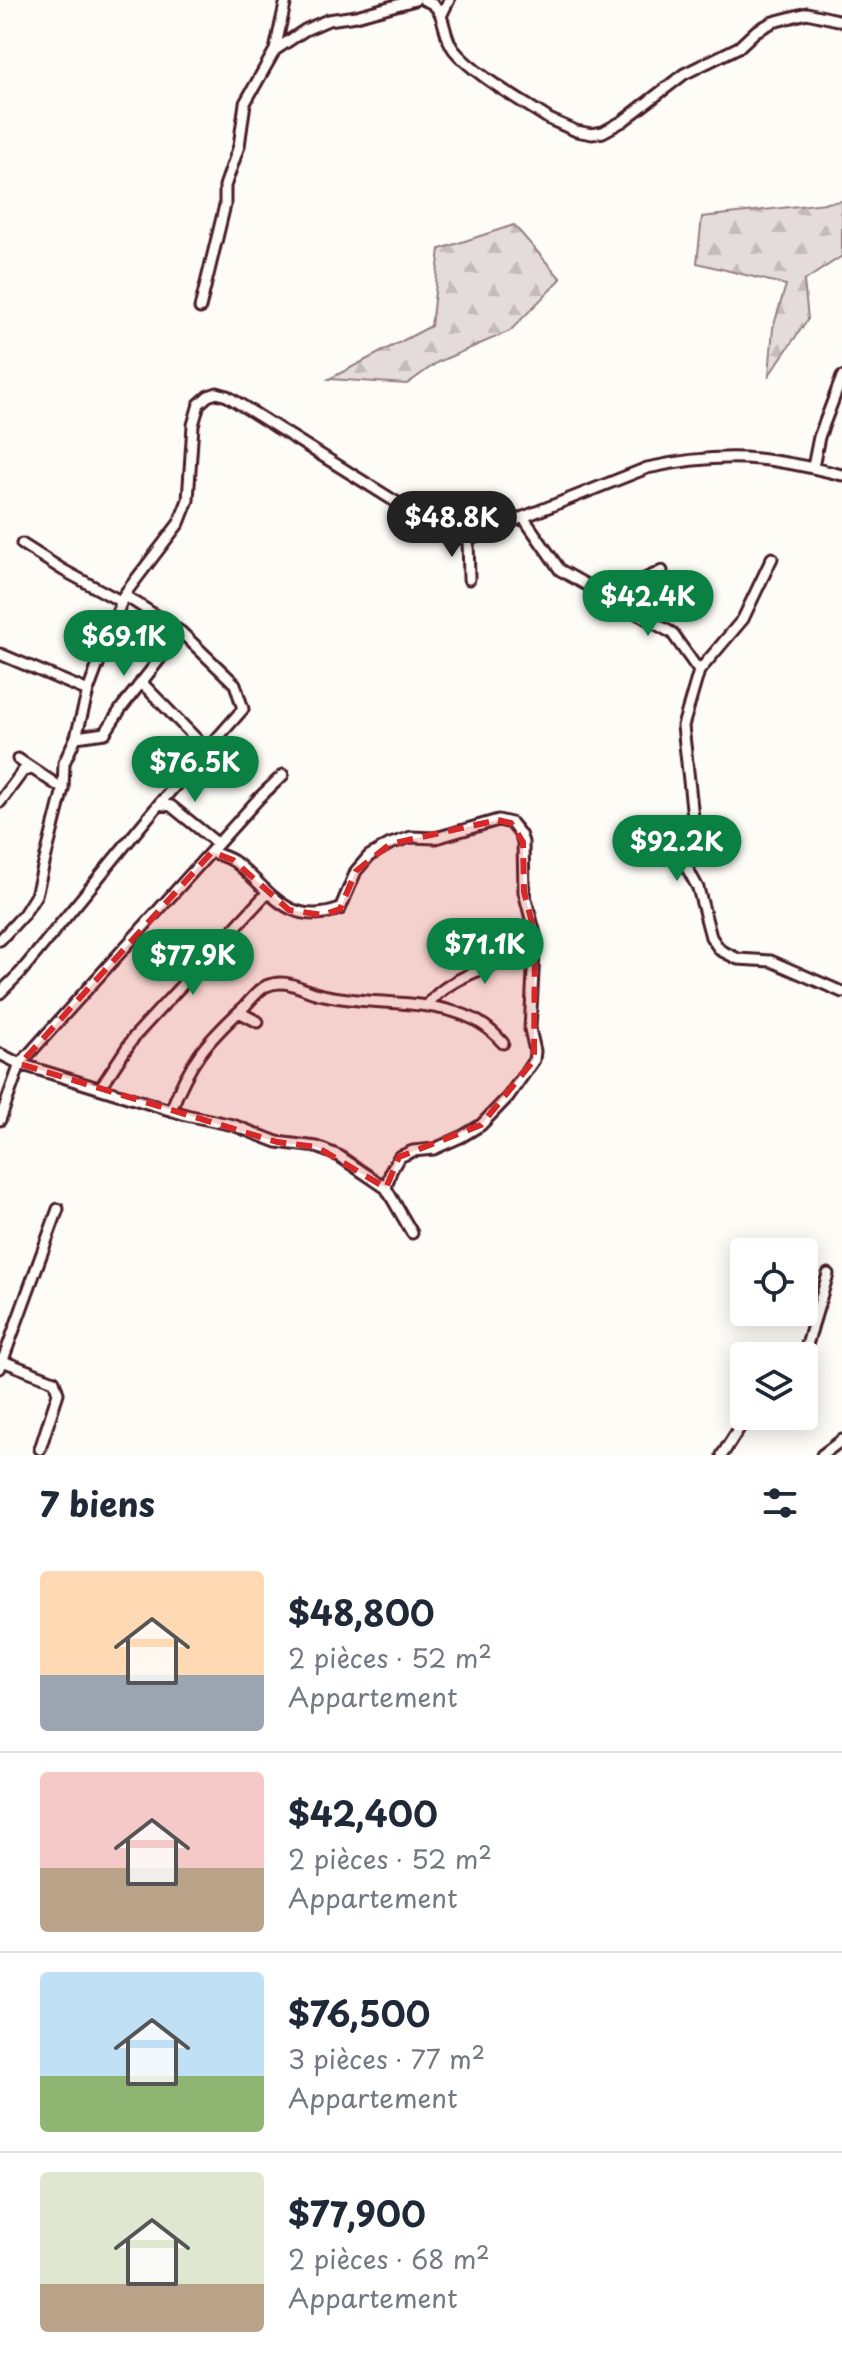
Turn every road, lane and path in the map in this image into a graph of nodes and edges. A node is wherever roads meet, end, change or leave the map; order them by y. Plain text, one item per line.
1 (286, 0) edge
2 (415, 0) edge
3 (424, 0) edge
4 (444, 7) edge
5 (842, 21) edge
6 (275, 50) junction
7 (200, 308) dead end
8 (841, 382) edge
9 (813, 467) junction
10 (842, 475) edge
11 (523, 517) junction
12 (468, 539) junction
13 (22, 544) dead end
14 (772, 558) dead end
15 (662, 571) dead end
16 (469, 579) dead end
17 (606, 596) junction
18 (123, 599) junction
19 (181, 632) junction
20 (0, 654) edge
21 (699, 671) junction
22 (141, 682) junction
23 (88, 691) junction
24 (76, 737) junction
25 (207, 750) junction
26 (18, 759) dead end
27 (32, 769) junction
28 (283, 775) dead end
29 (63, 789) junction
30 (0, 802) edge
31 (159, 804) junction
32 (215, 848) junction
33 (267, 893) junction
34 (0, 940) edge
35 (534, 955) junction
36 (842, 992) edge
37 (0, 993) edge
38 (427, 1006) junction
39 (239, 1012) junction
40 (258, 1022) dead end
41 (503, 1043) dead end
42 (0, 1054) edge
43 (20, 1064) junction
44 (101, 1087) junction
45 (171, 1110) junction
46 (0, 1120) edge
47 (386, 1188) junction
48 (58, 1209) dead end
49 (412, 1233) dead end
50 (828, 1274) dead end
51 (808, 1342) edge
52 (1, 1363) edge
53 (738, 1430) edge
54 (842, 1440) edge
55 (40, 1449) dead end
56 (722, 1455) edge
57 (822, 1455) edge

1 - 6 street
2 - 6 street
3 - 4 street
4 - 5 street
6 - 7 street
8 - 9 street
9 - 10 street
9 - 11 street
11 - 12 street
11 - 17 street
12 - 16 street
12 - 18 street
13 - 18 street
14 - 21 street
15 - 17 street
17 - 21 street
18 - 19 street
18 - 23 street
19 - 22 street
19 - 25 street
20 - 23 street
21 - 36 street
22 - 24 street
22 - 25 street
23 - 24 street
24 - 29 street
25 - 31 street
26 - 27 street
27 - 29 street
27 - 30 street
28 - 32 street
29 - 34 street
31 - 32 street
31 - 37 street
32 - 33 street
32 - 43 street
33 - 35 street
33 - 44 street
35 - 38 street
35 - 47 street
38 - 39 street
38 - 41 street
39 - 40 street
39 - 45 street
42 - 43 street
43 - 44 street
43 - 46 street
44 - 45 street
45 - 47 street
47 - 49 street
48 - 52 street
50 - 51 street
52 - 55 street
53 - 56 street
54 - 57 street

